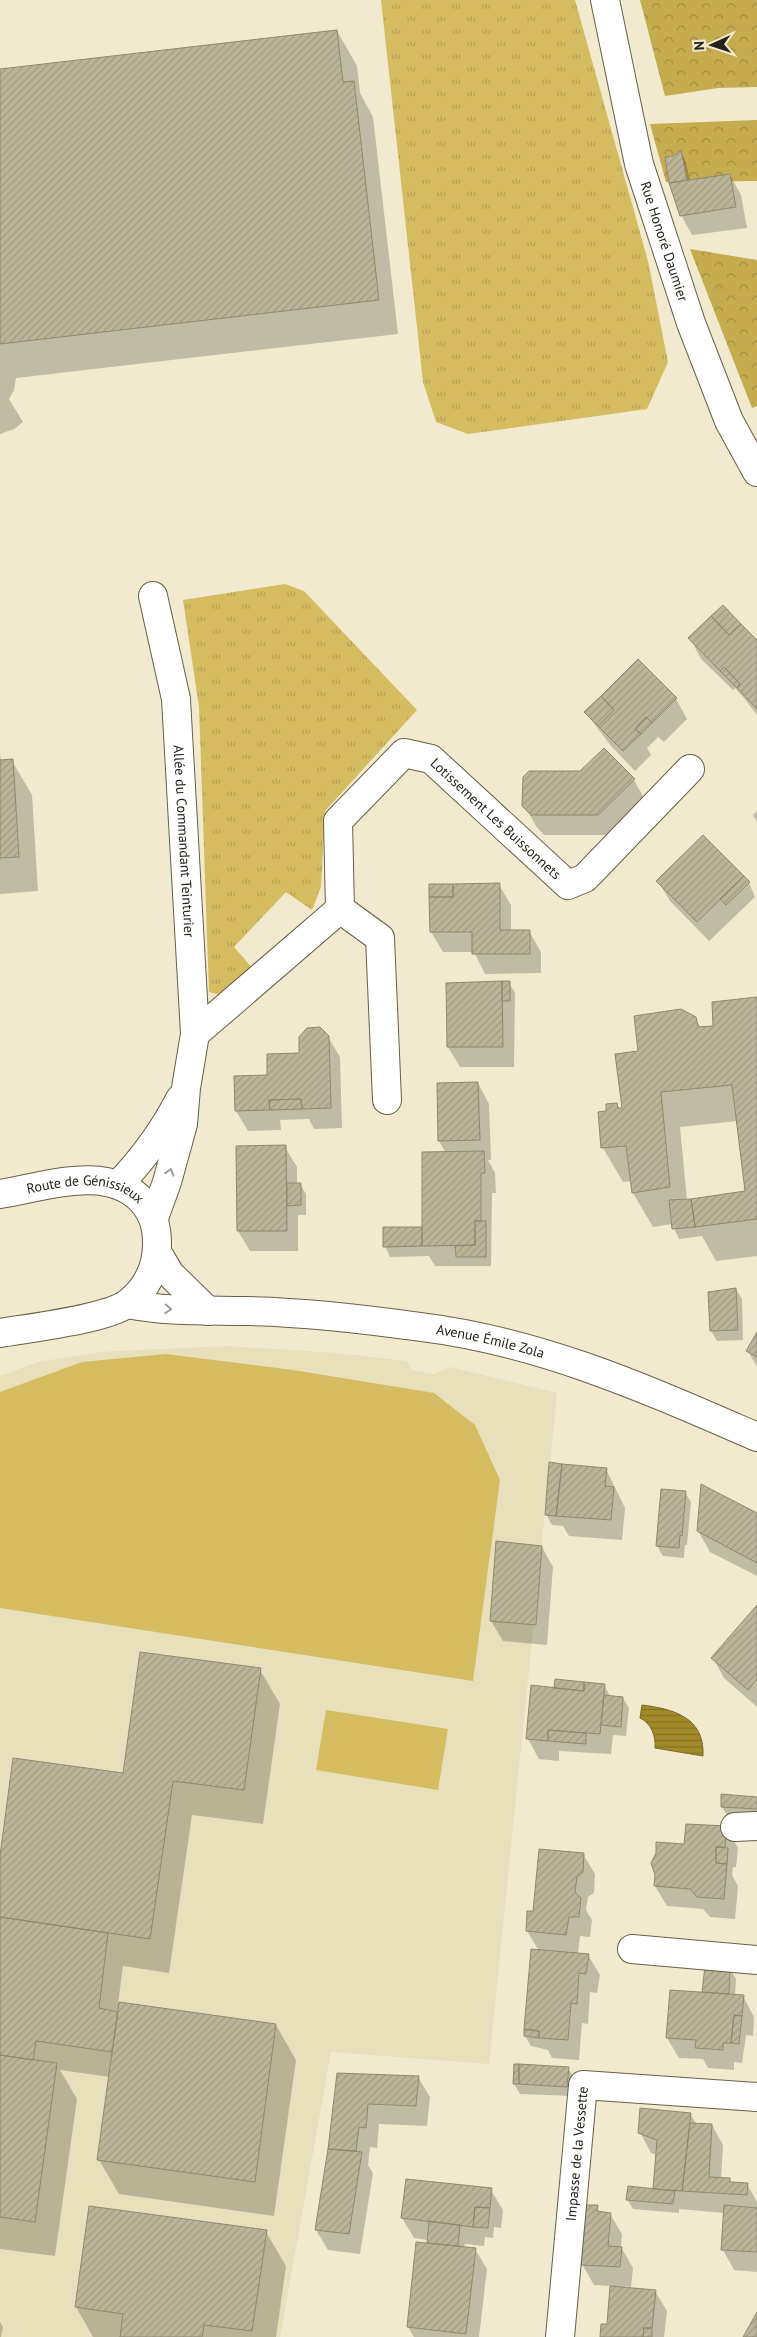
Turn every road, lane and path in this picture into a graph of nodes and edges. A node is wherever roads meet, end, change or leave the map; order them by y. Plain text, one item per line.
1 (605, 0) edge
2 (757, 472) edge
3 (153, 596) dead end
4 (690, 769) dead end
5 (340, 909) junction
6 (194, 1034) junction
7 (186, 1088) junction
8 (387, 1100) dead end
9 (119, 1184) junction
10 (0, 1194) edge
11 (154, 1218) junction
12 (157, 1252) junction
13 (128, 1304) junction
14 (208, 1311) junction
15 (0, 1333) edge
16 (757, 1436) edge
17 (632, 1949) dead end
18 (757, 1960) edge
19 (757, 2097) edge
20 (560, 2337) edge

1 - 2 street, Rue Honoré Daumier
3 - 6 street, Allée du Commandant Teinturier
4 - 5 street, Lotissement Les Buissonnets
5 - 6 street
5 - 8 street
6 - 7 street, Allée du Commandant Teinturier
7 - 9 street, Allée du Commandant Teinturier
11 -> 7 street, Allée du Commandant Teinturier
9 - 10 street, Route de Génissieux
9 - 11 street, Route de Génissieux
11 - 12 street, Route de Génissieux
12 - 13 street, Route de Génissieux
12 - 14 street, Route de Génissieux
13 -> 14 street
13 - 15 street
14 - 16 street, Avenue Émile Zola
17 - 18 street
19 - 20 street, Impasse de la Vessette

